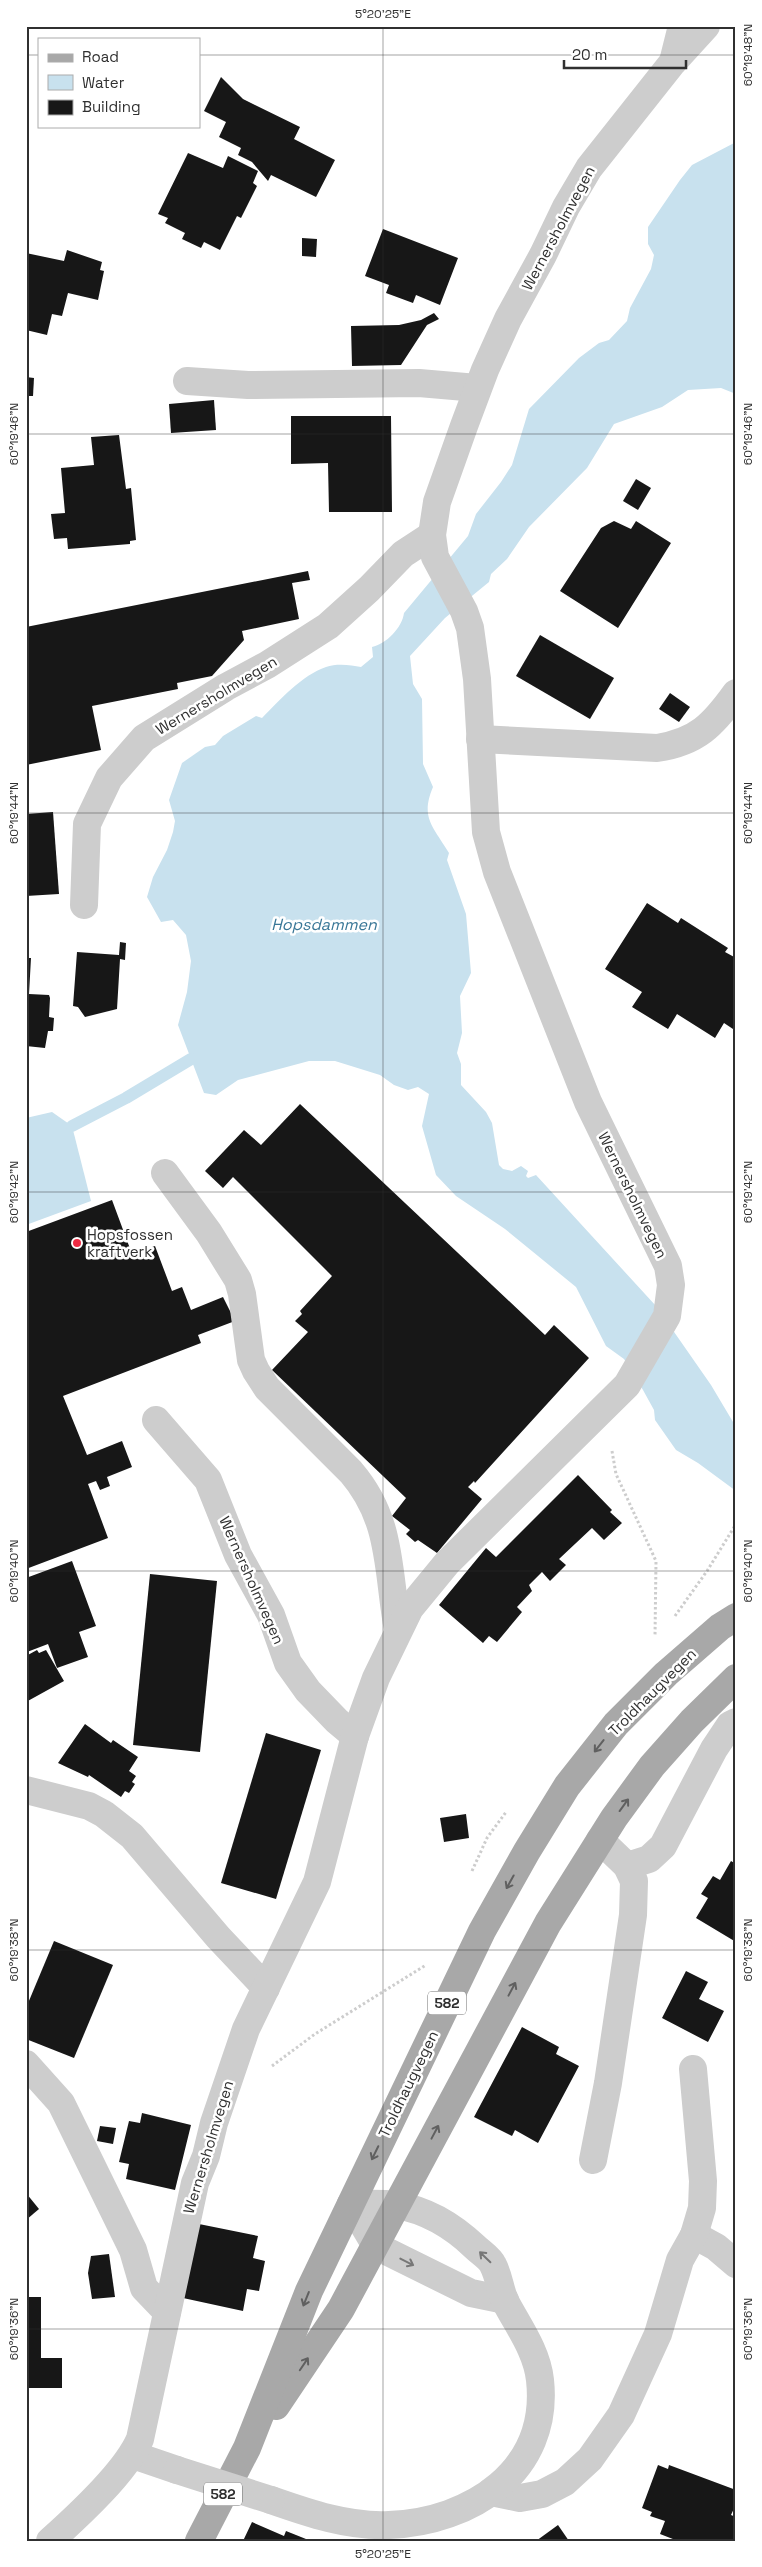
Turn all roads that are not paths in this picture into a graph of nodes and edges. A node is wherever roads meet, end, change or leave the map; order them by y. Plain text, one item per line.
1 (682, 26) edge
2 (706, 26) edge
3 (673, 62) junction
4 (187, 381) dead end
5 (477, 388) junction
6 (433, 546) junction
7 (736, 693) edge
8 (480, 739) junction
9 (84, 905) dead end
10 (165, 1173) dead end
11 (156, 1420) dead end
12 (736, 1617) edge
13 (398, 1630) junction
14 (736, 1678) edge
15 (736, 1722) edge
16 (355, 1736) junction
17 (26, 1790) edge
18 (600, 1840) junction
19 (627, 1866) junction
20 (266, 1988) junction
21 (26, 2064) edge
22 (692, 2069) dead end
23 (593, 2160) dead end
24 (351, 2204) junction
25 (396, 2205) junction
26 (694, 2235) junction
27 (376, 2246) junction
28 (736, 2264) edge
29 (505, 2300) junction
30 (167, 2312) junction
31 (247, 2448) junction
32 (133, 2455) junction
33 (491, 2492) junction
34 (388, 2533) edge
35 (50, 2541) edge
36 (200, 2541) edge

1 - 3 street, Wernersholmvegen
2 - 3 street
3 - 5 street, Wernersholmvegen
4 - 5 street
5 - 6 street, Wernersholmvegen
6 - 8 street, Wernersholmvegen
6 - 9 street, Wernersholmvegen
7 - 8 street
8 - 13 street, Wernersholmvegen
10 - 13 street
11 - 16 street, Wernersholmvegen
12 -> 24 main road, Troldhaugvegen / 582
13 - 16 street, Wernersholmvegen
18 -> 14 main road, Troldhaugvegen / 582
15 - 19 street
16 - 20 street, Wernersholmvegen
17 - 20 street
18 - 19 street
25 -> 18 main road, Troldhaugvegen / 582
19 - 23 street
20 - 30 street, Wernersholmvegen
21 - 30 street
22 - 26 street
24 - 25 street
24 - 27 street
24 -> 31 main road, Troldhaugvegen / 582
25 - 27 main road, Troldhaugvegen / 582
29 -> 25 street
26 - 28 street
26 - 33 street
27 -> 29 street
31 -> 27 main road, Troldhaugvegen / 582
29 - 33 street
30 - 32 street, Wernersholmvegen
31 - 36 main road, Troldhaugvegen / 582
32 - 34 street, bridge
32 - 35 street, Wernersholmvegen
33 - 34 street

